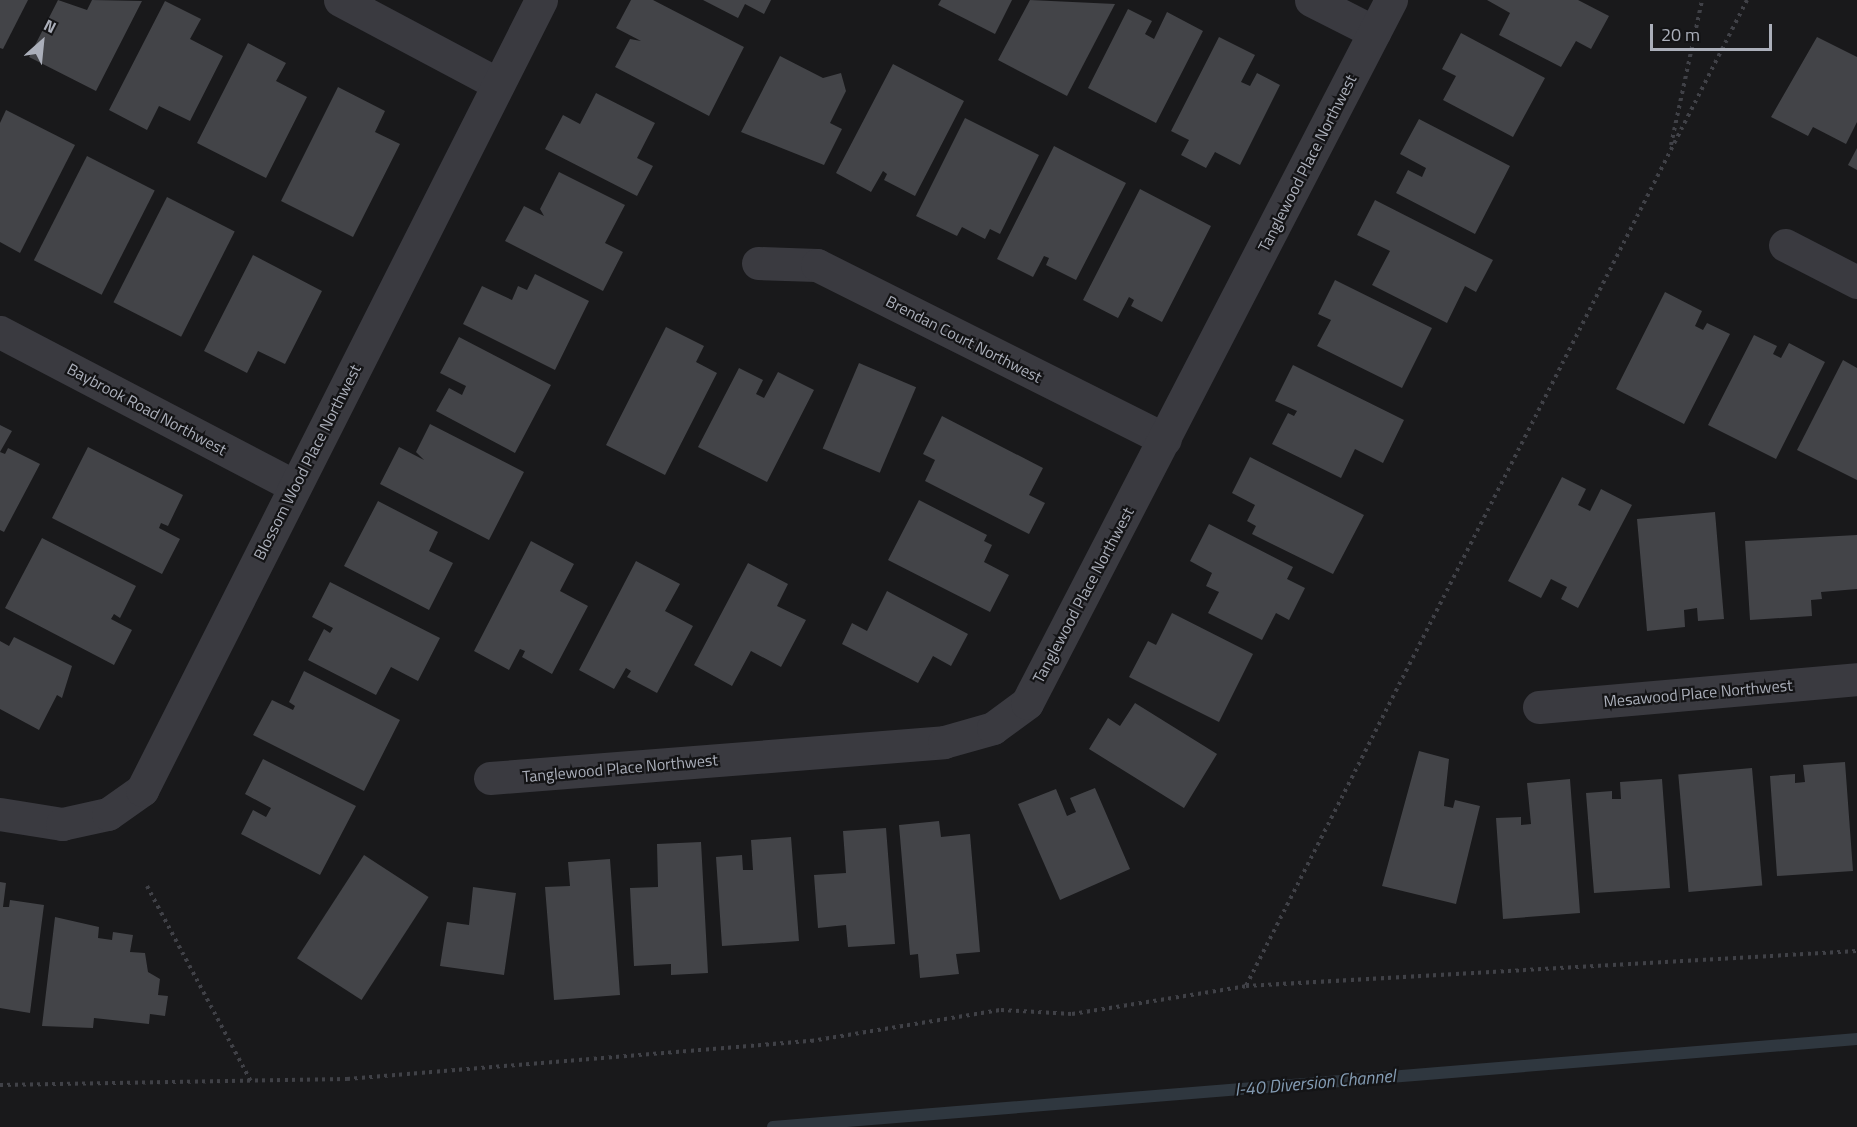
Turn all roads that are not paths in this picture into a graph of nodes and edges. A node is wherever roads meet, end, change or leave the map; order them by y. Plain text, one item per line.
1 (340, 0) edge
2 (541, 0) edge
3 (1311, 0) edge
4 (1391, 0) edge
5 (1374, 32) junction
6 (498, 84) junction
7 (1785, 245) dead end
8 (758, 263) dead end
9 (1857, 282) edge
10 (0, 332) edge
11 (1165, 439) junction
12 (294, 486) junction
13 (1857, 679) edge
14 (1539, 707) dead end
15 (490, 778) dead end
16 (0, 814) edge

1 - 6 street
2 - 6 street, Blossom Wood Place Northwest
3 - 5 street
4 - 5 street, Tanglewood Place Northwest
5 - 11 street, Tanglewood Place Northwest
6 - 12 street, Blossom Wood Place Northwest
7 - 9 street
8 - 11 street, Brendan Court Northwest
10 - 12 street, Baybrook Road Northwest
11 - 15 street, Tanglewood Place Northwest
12 - 16 street, Blossom Wood Place Northwest
13 - 14 street, Mesawood Place Northwest

